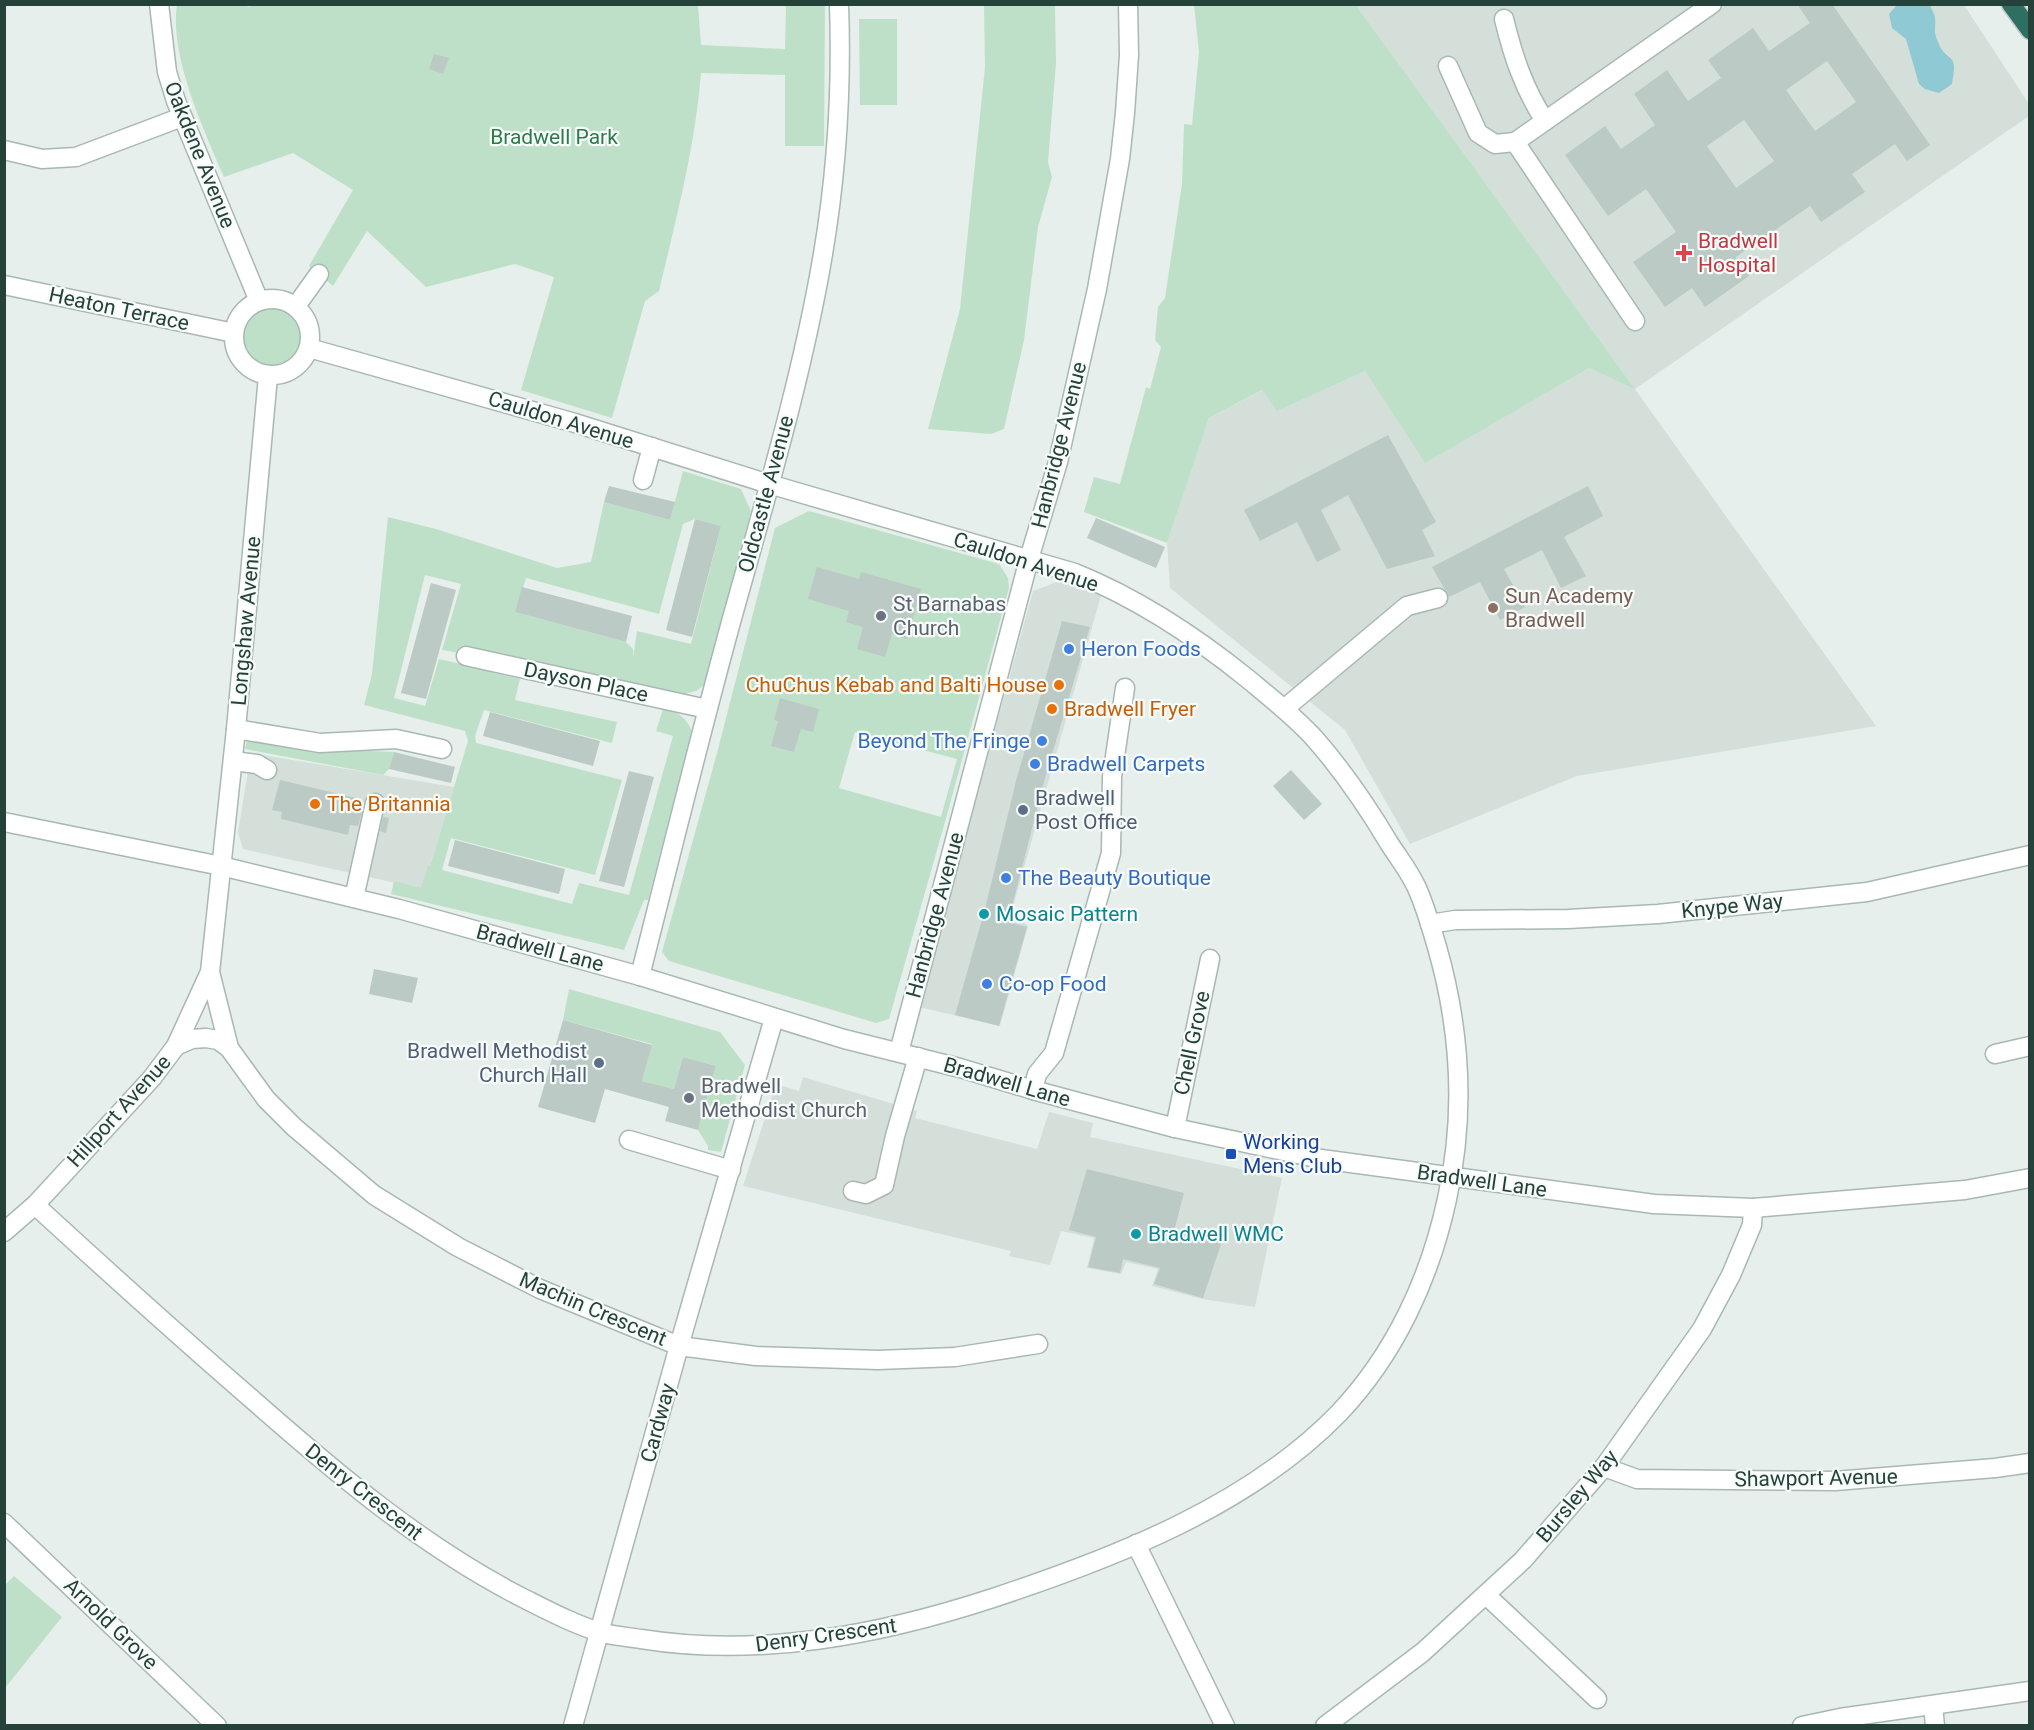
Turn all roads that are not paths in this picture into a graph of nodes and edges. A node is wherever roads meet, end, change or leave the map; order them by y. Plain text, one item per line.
1 (159, 4) edge
2 (839, 4) edge
3 (1128, 4) edge
4 (1712, 4) edge
5 (2011, 4) edge
6 (1504, 19) dead end
7 (2030, 30) edge
8 (1448, 66) dead end
9 (182, 117) junction
10 (1545, 121) junction
11 (1515, 142) junction
12 (4, 150) edge
13 (319, 274) dead end
14 (4, 285) edge
15 (259, 301) junction
16 (296, 306) junction
17 (1635, 321) dead end
18 (234, 333) junction
19 (309, 348) junction
20 (268, 376) junction
21 (652, 447) junction
22 (643, 480) dead end
23 (770, 484) junction
24 (1029, 560) junction
25 (1438, 598) dead end
26 (466, 656) dead end
27 (1125, 688) dead end
28 (707, 709) junction
29 (1284, 709) junction
30 (236, 729) junction
31 (442, 749) dead end
32 (233, 761) junction
33 (267, 770) dead end
34 (375, 803) dead end
35 (4, 822) edge
36 (2030, 855) edge
37 (221, 866) junction
38 (354, 898) junction
39 (1430, 924) junction
40 (1210, 959) dead end
41 (210, 972) junction
42 (640, 976) junction
43 (774, 1018) junction
44 (177, 1046) junction
45 (2030, 1046) edge
46 (229, 1048) junction
47 (898, 1052) junction
48 (1995, 1054) dead end
49 (918, 1057) junction
50 (1033, 1090) junction
51 (1175, 1128) junction
52 (629, 1140) dead end
53 (731, 1170) junction
54 (1452, 1178) junction
55 (2030, 1178) edge
56 (853, 1191) dead end
57 (35, 1205) junction
58 (1753, 1208) junction
59 (4, 1232) edge
60 (1038, 1344) dead end
61 (679, 1346) junction
62 (2030, 1462) edge
63 (1604, 1467) junction
64 (4, 1523) edge
65 (1136, 1544) junction
66 (1485, 1595) junction
67 (600, 1632) junction
68 (2030, 1692) edge
69 (1597, 1700) dead end
70 (1933, 1705) junction
71 (217, 1725) edge
72 (573, 1725) edge
73 (1225, 1725) edge
74 (1325, 1725) edge
75 (1802, 1725) edge
76 (1935, 1725) edge

1 - 9 street, Oakdene Avenue
2 - 23 street, Oldcastle Avenue
3 - 24 street, Hanbridge Avenue
4 - 10 street
5 - 7 highway
6 - 10 street
8 - 11 street
9 - 12 street
9 - 15 street, Oakdene Avenue
10 - 11 street
11 - 17 street
13 - 16 street
14 - 18 street, Heaton Terrace
15 - 16 street
15 - 18 street
16 - 19 street
18 - 20 street
19 - 20 street
19 - 21 street, Cauldon Avenue
20 - 30 street, Longshaw Avenue
21 - 22 street
21 - 23 street, Cauldon Avenue
23 - 24 street, Cauldon Avenue
23 - 28 street, Oldcastle Avenue
24 - 29 street, Cauldon Avenue
24 - 47 street, Hanbridge Avenue
25 - 29 street
26 - 28 street, Dayson Place
27 - 50 street
28 - 42 street, Oldcastle Avenue
29 - 39 street, Cauldon Avenue
30 - 31 street
30 - 32 street, Longshaw Avenue
32 - 33 street
32 - 37 street, Longshaw Avenue
34 - 38 street
35 - 37 street, Bradwell Lane
36 - 39 street, Knype Way
37 - 38 street, Bradwell Lane
37 - 41 street, Hillport Avenue
38 - 42 street, Bradwell Lane
39 - 54 street, Cauldon Avenue
40 - 51 street, Chell Grove
41 - 44 street, Hillport Avenue
41 - 46 street, Machin Crescent
42 - 43 street, Bradwell Lane
43 - 47 street, Bradwell Lane
43 - 53 street, Cardway
44 - 46 street
44 - 57 street, Hillport Avenue
45 - 48 street
46 - 61 street, Machin Crescent
47 - 49 street, Bradwell Lane
49 - 50 street, Bradwell Lane
49 - 56 street
50 - 51 street, Bradwell Lane
51 - 54 street, Bradwell Lane
52 - 53 street
53 - 61 street, Cardway
54 - 58 street, Bradwell Lane
54 - 65 street, Denry Crescent
55 - 58 street, Bradwell Lane
57 - 59 street, Hillport Avenue
57 - 67 street, Denry Crescent
58 - 63 street, Bursley Way
60 - 61 street, Machin Crescent
61 - 67 street, Cardway
62 - 63 street, Shawport Avenue
63 - 66 street, Bursley Way
64 - 71 street, Arnold Grove
65 - 67 street, Denry Crescent
65 - 73 street
66 - 69 street
66 - 74 street, Bursley Way
67 - 72 street, Cardway
68 - 70 street
70 - 75 street
70 - 76 street

